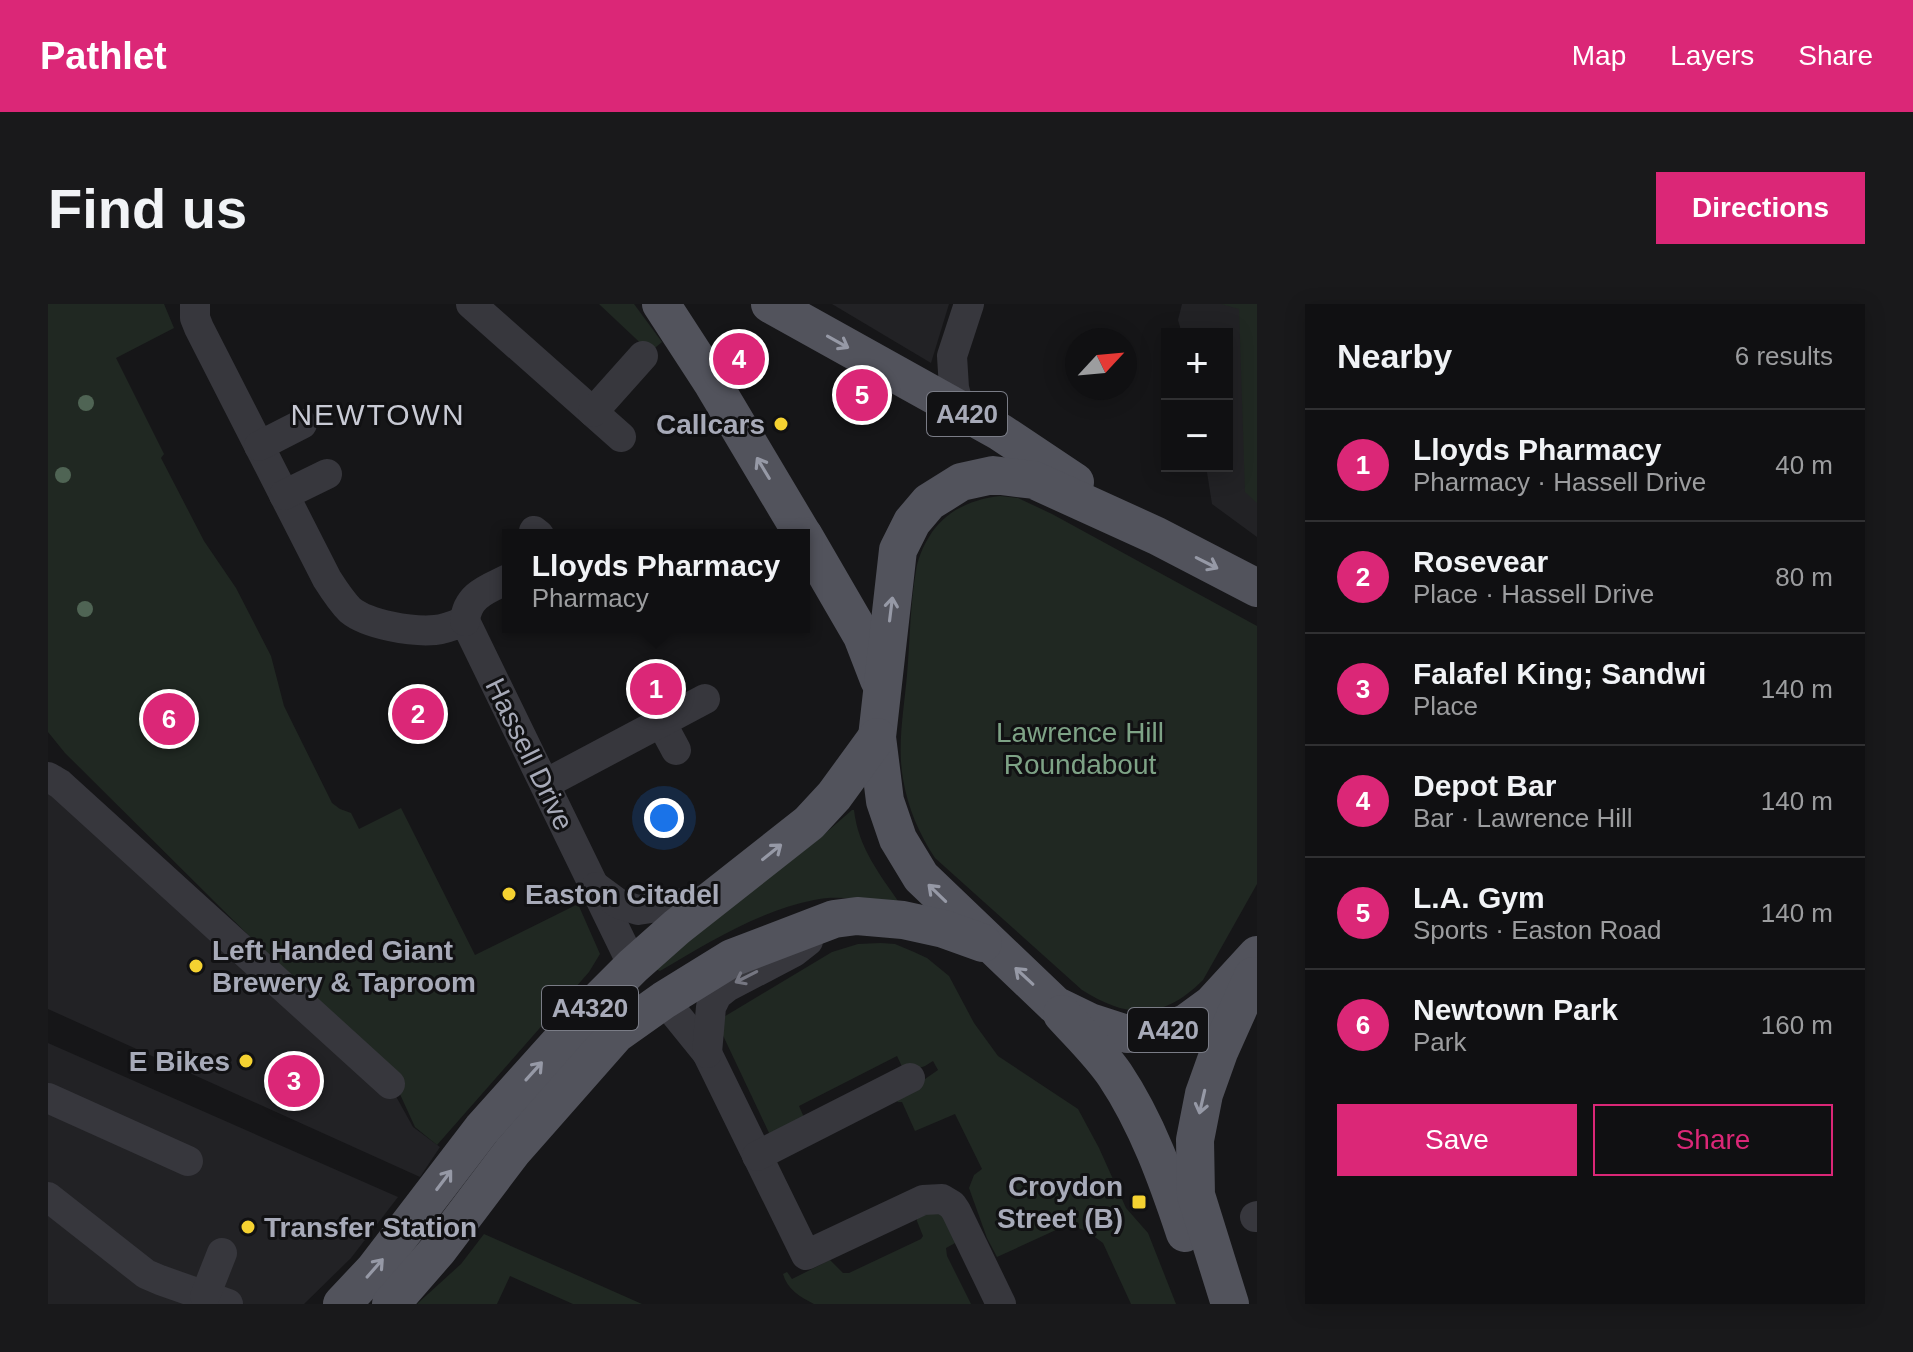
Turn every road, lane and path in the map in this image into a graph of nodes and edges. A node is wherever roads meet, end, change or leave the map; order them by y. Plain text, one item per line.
1 (195, 304) edge
2 (471, 304) edge
3 (969, 304) edge
4 (772, 305) edge
5 (669, 310) edge
6 (643, 356) dead end
7 (960, 410) junction
8 (593, 412) junction
9 (302, 424) dead end
10 (621, 437) dead end
11 (259, 446) junction
12 (327, 474) dead end
13 (284, 495) junction
14 (800, 529) edge
15 (1157, 536) junction
16 (810, 546) edge
17 (502, 582) edge
18 (1257, 588) edge
19 (465, 621) junction
20 (881, 686) junction
21 (705, 699) dead end
22 (661, 722) junction
23 (877, 737) junction
24 (676, 750) dead end
25 (48, 777) edge
26 (534, 779) junction
27 (596, 887) junction
28 (710, 899) junction
29 (834, 919) junction
30 (993, 947) junction
31 (1257, 955) edge
32 (633, 966) junction
33 (1257, 966) edge
34 (664, 1000) junction
35 (1055, 1005) junction
36 (707, 1053) junction
37 (910, 1078) dead end
38 (390, 1084) dead end
39 (48, 1098) edge
40 (757, 1156) junction
41 (188, 1161) dead end
42 (48, 1197) edge
43 (222, 1253) dead end
44 (217, 1300) edge
45 (342, 1304) edge
46 (391, 1304) edge
47 (1001, 1304) edge
48 (1205, 1304) edge
49 (1230, 1304) edge

1 - 11 street
2 - 8 street
3 - 7 street
4 -> 7 main road, A420
14 -> 5 main road, A420
6 - 8 street
7 - 15 main road, A420
8 - 10 street
9 - 11 street
11 - 13 street
12 - 13 street
13 - 19 street
15 -> 18 main road, A420
20 -> 15 main road, A420
16 - 20 main road, A420
17 - 19 street
19 - 26 street, Hassell Drive
20 - 23 main road, A420
21 - 22 street
22 - 24 street
22 - 26 street
28 -> 23 main road, A4320
30 -> 23 main road, A420
25 - 38 street
26 - 27 street, Hassell Drive
27 - 28 street
27 - 32 street, Hassell Drive
28 - 32 main road, A4320
29 - 30 main road, A4320
29 - 34 main road, A4320
29 -> 36 street
35 -> 30 main road, A420
31 - 35 main road, A420
32 - 34 main road
45 -> 32 main road, A4320
33 -> 49 main road, A420
34 - 36 street
34 - 46 main road, A4320
35 - 48 main road, A420
36 - 40 street
37 - 40 street
39 - 41 street
40 - 47 street
42 - 44 street
43 - 44 street

